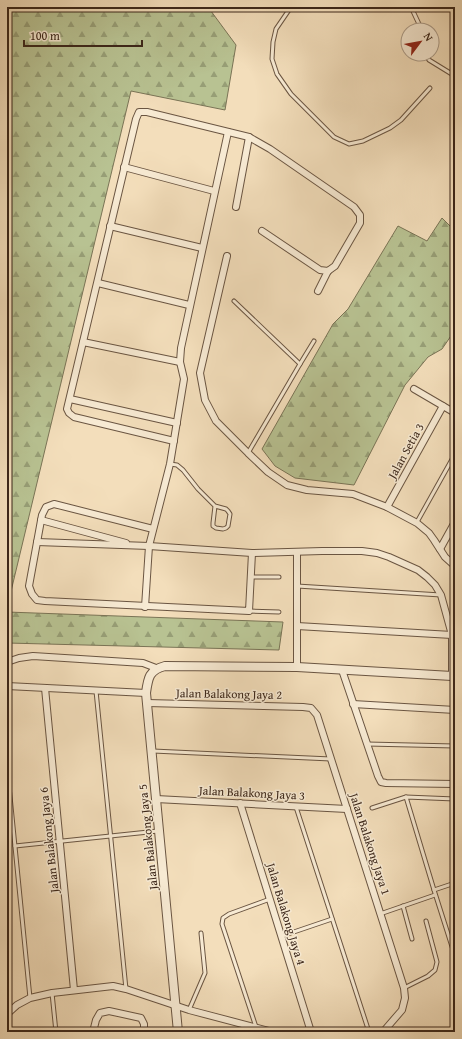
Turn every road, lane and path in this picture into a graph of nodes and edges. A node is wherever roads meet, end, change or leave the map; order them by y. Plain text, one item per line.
1 (292, 7) edge
2 (411, 7) edge
3 (418, 22) edge
4 (432, 62) edge
5 (455, 76) edge
6 (430, 88) dead end
7 (228, 132) junction
8 (248, 137) junction
9 (124, 167) junction
10 (214, 191) junction
11 (236, 207) dead end
12 (110, 226) junction
13 (262, 231) dead end
14 (202, 248) junction
15 (227, 256) dead end
16 (328, 271) junction
17 (98, 283) junction
18 (318, 291) dead end
19 (234, 301) dead end
20 (190, 305) junction
21 (314, 341) dead end
22 (83, 342) junction
23 (180, 362) junction
24 (300, 364) junction
25 (414, 389) dead end
26 (70, 398) junction
27 (443, 406) junction
28 (455, 413) edge
29 (177, 423) junction
30 (174, 441) junction
31 (248, 453) junction
32 (455, 454) edge
33 (170, 464) junction
34 (215, 506) junction
35 (387, 507) junction
36 (41, 520) junction
37 (455, 522) edge
38 (417, 523) junction
39 (153, 529) junction
40 (37, 542) junction
41 (137, 546) junction
42 (149, 546) junction
43 (440, 549) junction
44 (297, 552) junction
45 (252, 553) junction
46 (455, 566) edge
47 (251, 577) junction
48 (279, 577) dead end
49 (297, 586) junction
50 (441, 595) junction
51 (145, 607) junction
52 (249, 611) junction
53 (278, 612) dead end
54 (297, 626) junction
55 (452, 635) junction
56 (7, 662) edge
57 (297, 667) junction
58 (156, 668) junction
59 (342, 670) junction
60 (453, 676) edge
61 (7, 686) edge
62 (45, 688) junction
63 (96, 691) junction
64 (146, 693) junction
65 (147, 703) junction
66 (353, 704) junction
67 (311, 708) joint
68 (455, 710) edge
69 (367, 744) junction
70 (455, 746) edge
71 (151, 750) junction
72 (331, 759) junction
73 (7, 766) edge
74 (455, 784) edge
75 (406, 797) junction
76 (156, 799) junction
77 (455, 799) edge
78 (240, 803) junction
79 (296, 806) junction
80 (347, 808) junction
81 (372, 808) dead end
82 (159, 830) junction
83 (110, 836) junction
84 (60, 841) junction
85 (15, 846) junction
86 (455, 883) edge
87 (434, 890) junction
88 (435, 895) junction
89 (270, 900) junction
90 (403, 906) junction
91 (380, 914) junction
92 (332, 919) junction
93 (426, 921) dead end
94 (201, 933) dead end
95 (282, 936) junction
96 (412, 939) dead end
97 (455, 956) edge
98 (404, 988) junction
99 (126, 989) junction
100 (74, 990) junction
101 (52, 993) junction
102 (30, 998) junction
103 (176, 1006) junction
104 (189, 1010) junction
105 (7, 1014) edge
106 (256, 1027) junction
107 (56, 1032) edge
108 (93, 1032) edge
109 (144, 1032) edge
110 (178, 1032) edge
111 (273, 1032) edge
112 (311, 1032) edge
113 (369, 1032) edge
114 (383, 1032) edge

1 - 6 lane
2 - 3 lane
4 - 5 lane
7 - 8 street
7 - 9 street
7 - 10 street
8 - 11 street
8 - 16 street
9 - 10 street
9 - 12 street
10 - 14 street
12 - 14 street
12 - 17 street
13 - 16 street
14 - 20 street
15 - 31 street
16 - 18 street
17 - 20 street
17 - 22 street
19 - 24 lane
20 - 23 street
21 - 24 lane
22 - 23 street
22 - 26 street
23 - 29 street
24 - 31 lane
25 - 27 street
26 - 29 street
26 - 30 street
27 - 28 street
27 - 35 street, Jalan Setia 3
29 - 30 street
30 - 33 street
31 - 35 street
32 - 38 lane
33 - 34 lane
33 - 39 street
34 - 34 lane
35 - 38 street
36 - 39 street
36 - 40 street
36 - 41 street
37 - 43 street
38 - 43 street
39 - 42 street
40 - 41 street
40 - 51 street
41 - 42 street
42 - 45 street
42 - 51 street
43 - 46 street
44 - 45 street
44 - 49 street
44 - 50 street
45 - 47 street
47 - 48 lane
47 - 52 street
49 - 50 lane
49 - 54 street
50 - 55 street
51 - 52 street
52 - 53 lane
54 - 55 street
54 - 57 street
55 - 60 street
56 - 58 street
57 - 58 street
57 - 59 street
58 - 64 street, Jalan Balakong Jaya 5
59 - 60 street
59 - 66 street
61 - 62 street
62 - 63 street
62 - 84 street, Jalan Balakong Jaya 6
63 - 64 street
63 - 83 lane
64 - 65 street, Jalan Balakong Jaya 5
65 - 67 street, Jalan Balakong Jaya 2
65 - 71 street, Jalan Balakong Jaya 5
66 - 68 street
66 - 69 street
67 - 72 street, Jalan Balakong Jaya 1
69 - 70 lane
69 - 74 street
71 - 72 lane
71 - 76 street, Jalan Balakong Jaya 5
72 - 80 street, Jalan Balakong Jaya 1
73 - 85 lane
75 - 77 lane
75 - 81 lane
75 - 87 lane
76 - 78 street, Jalan Balakong Jaya 3
76 - 82 street, Jalan Balakong Jaya 5
78 - 79 street, Jalan Balakong Jaya 3
78 - 89 street, Jalan Balakong Jaya 4
79 - 80 street, Jalan Balakong Jaya 3
79 - 92 lane
80 - 91 street, Jalan Balakong Jaya 1
82 - 83 lane
82 - 103 street, Jalan Balakong Jaya 5
83 - 84 lane
83 - 99 lane
84 - 85 lane
84 - 100 street, Jalan Balakong Jaya 6
85 - 102 lane
86 - 87 lane
87 - 88 lane
88 - 90 lane
88 - 97 lane
89 - 95 street, Jalan Balakong Jaya 4
89 - 106 lane
90 - 91 lane
90 - 96 lane
91 - 98 street, Jalan Balakong Jaya 1
92 - 95 lane
92 - 113 lane
93 - 98 lane
94 - 104 lane
95 - 112 street, Jalan Balakong Jaya 4
98 - 114 street
99 - 100 street
99 - 103 street
100 - 101 street
101 - 102 street
101 - 107 lane
102 - 105 street
103 - 104 street
103 - 110 street, Jalan Balakong Jaya 5
104 - 106 street
106 - 111 street
108 - 109 street

